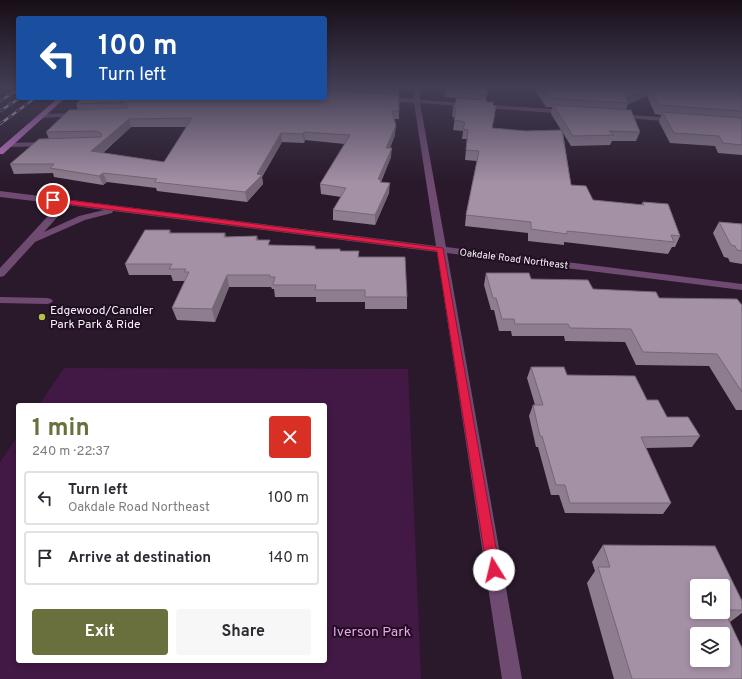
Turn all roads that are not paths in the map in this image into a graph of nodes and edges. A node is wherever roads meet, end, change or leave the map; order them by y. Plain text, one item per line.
1 (37, 120) edge
2 (420, 120) edge
3 (675, 120) edge
4 (679, 120) edge
5 (52, 144) edge
6 (8, 145) junction
7 (0, 152) edge
8 (0, 194) edge
9 (66, 202) junction
10 (119, 209) junction
11 (28, 242) junction
12 (440, 250) junction
13 (0, 274) edge
14 (742, 287) edge
15 (0, 300) edge
16 (48, 301) dead end
17 (512, 679) edge

1 - 6 main road
2 - 12 street
3 - 4 street
5 - 6 street
6 - 7 main road
8 - 9 street, Oakdale Road Northeast
9 - 10 street, Oakdale Road Northeast
9 - 11 street
10 - 11 street
10 - 12 street, Oakdale Road Northeast
11 - 13 street
12 - 14 street, Oakdale Road Northeast
12 - 17 street
15 - 16 street

